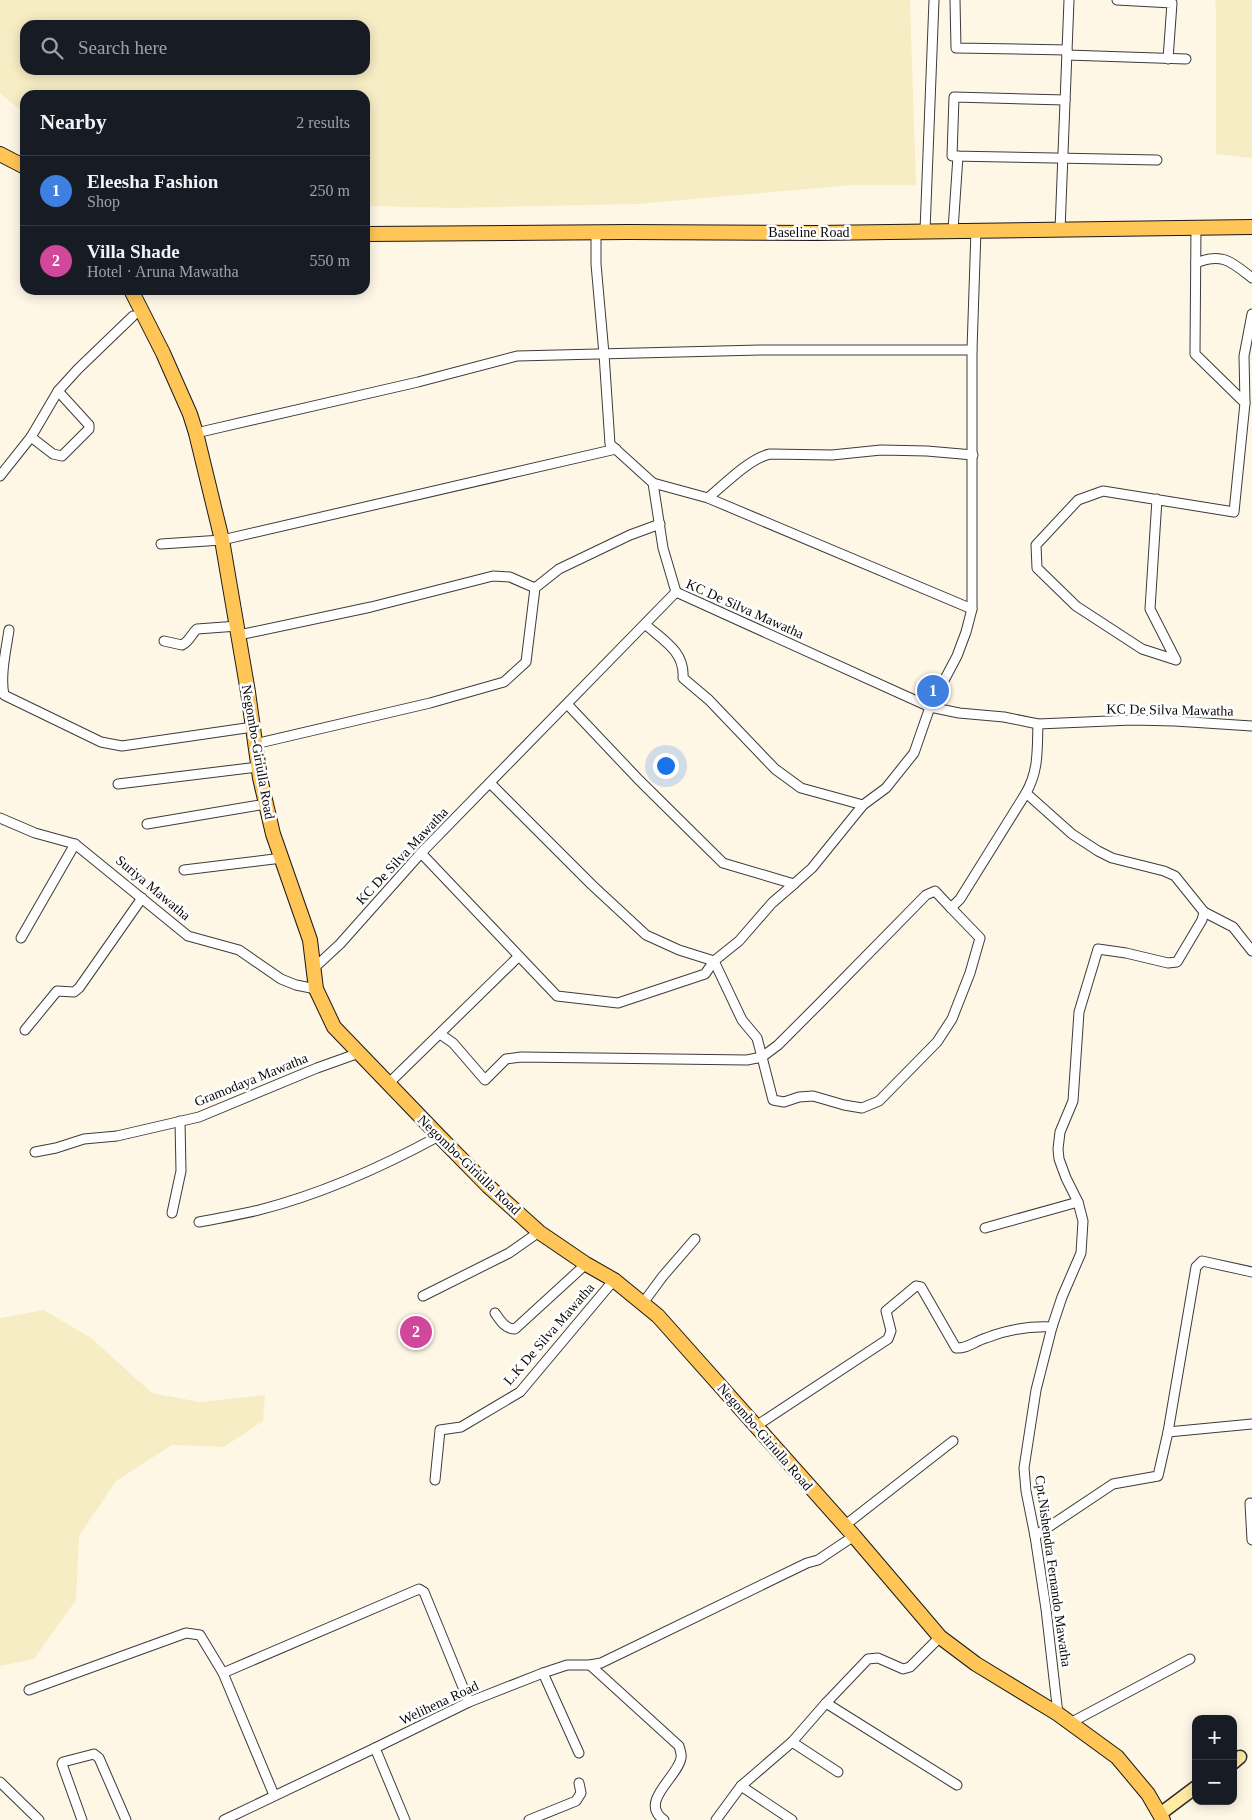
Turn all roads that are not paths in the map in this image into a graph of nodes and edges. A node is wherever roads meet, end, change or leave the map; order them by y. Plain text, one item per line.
1 (934, 0) edge
2 (955, 0) edge
3 (1069, 0) edge
4 (1116, 0) edge
5 (1067, 53) junction
6 (1168, 59) junction
7 (1186, 59) dead end
8 (1065, 100) junction
9 (0, 154) edge
10 (958, 156) junction
11 (1063, 158) junction
12 (1157, 160) dead end
13 (20, 164) edge
14 (1196, 227) junction
15 (1252, 227) edge
16 (953, 230) junction
17 (976, 230) junction
18 (1060, 230) junction
19 (925, 231) junction
20 (596, 232) junction
21 (370, 234) edge
22 (1196, 263) junction
23 (1252, 278) edge
24 (134, 295) edge
25 (1252, 314) edge
26 (133, 316) dead end
27 (972, 350) junction
28 (604, 354) junction
29 (58, 391) junction
30 (1245, 403) junction
31 (196, 433) junction
32 (31, 437) junction
33 (616, 449) junction
34 (973, 455) junction
35 (0, 476) edge
36 (653, 483) junction
37 (708, 498) junction
38 (1157, 500) junction
39 (660, 524) junction
40 (222, 540) junction
41 (161, 544) dead end
42 (535, 588) junction
43 (676, 592) junction
44 (972, 608) junction
45 (646, 625) junction
46 (9, 630) dead end
47 (238, 631) junction
48 (164, 641) dead end
49 (568, 705) junction
50 (930, 707) junction
51 (1038, 724) junction
52 (1252, 726) edge
53 (253, 727) junction
54 (255, 744) junction
55 (258, 767) junction
56 (490, 783) junction
57 (118, 784) dead end
58 (1026, 793) junction
59 (266, 804) junction
60 (864, 805) junction
61 (0, 818) edge
62 (147, 824) dead end
63 (75, 844) junction
64 (422, 853) junction
65 (282, 858) junction
66 (184, 870) dead end
67 (794, 884) junction
68 (142, 898) junction
69 (951, 908) junction
70 (1204, 912) junction
71 (21, 938) dead end
72 (1252, 951) edge
73 (518, 956) junction
74 (714, 961) junction
75 (313, 969) junction
76 (316, 989) junction
77 (25, 1030) dead end
78 (440, 1034) junction
79 (359, 1053) junction
80 (762, 1057) junction
81 (388, 1084) junction
82 (180, 1121) junction
83 (438, 1136) junction
84 (34, 1152) dead end
85 (1078, 1202) junction
86 (172, 1213) dead end
87 (199, 1222) dead end
88 (985, 1228) dead end
89 (539, 1232) junction
90 (695, 1238) dead end
91 (586, 1264) junction
92 (1252, 1272) edge
93 (614, 1280) junction
94 (423, 1296) dead end
95 (643, 1303) junction
96 (495, 1313) dead end
97 (1052, 1327) junction
98 (1252, 1424) edge
99 (756, 1426) junction
100 (1168, 1432) junction
101 (954, 1442) dead end
102 (435, 1480) dead end
103 (1250, 1503) dead end
104 (844, 1526) junction
105 (854, 1536) junction
106 (1035, 1536) junction
107 (1252, 1540) edge
108 (940, 1637) junction
109 (1190, 1659) dead end
110 (590, 1665) junction
111 (223, 1673) junction
112 (543, 1673) junction
113 (28, 1690) dead end
114 (469, 1702) junction
115 (826, 1703) junction
116 (1058, 1714) junction
117 (1070, 1723) junction
118 (792, 1742) junction
119 (375, 1748) junction
120 (579, 1753) dead end
121 (838, 1772) dead end
122 (0, 1782) edge
123 (579, 1784) dead end
124 (957, 1785) dead end
125 (741, 1786) junction
126 (1192, 1791) edge
127 (274, 1795) junction
128 (241, 1816) edge
129 (1162, 1817) edge
130 (39, 1820) edge
131 (82, 1820) edge
132 (126, 1820) edge
133 (224, 1820) edge
134 (405, 1820) edge
135 (529, 1820) edge
136 (664, 1820) edge
137 (716, 1820) edge
138 (792, 1820) edge

1 - 19 street
2 - 5 street
3 - 5 street
4 - 6 street
5 - 6 street
5 - 8 street
6 - 7 street
8 - 10 street
8 - 11 street
9 - 13 main road
10 - 11 street
10 - 16 street
11 - 12 street
11 - 18 street
14 - 15 main road, Baseline Road
14 - 18 main road, Baseline Road
14 - 22 street
16 - 17 main road, Baseline Road
16 - 19 main road, Baseline Road
17 - 18 main road, Baseline Road
17 - 27 street
19 - 20 main road, Baseline Road
20 - 21 main road, Baseline Road
20 - 28 street
22 - 23 street
22 - 30 street
24 - 31 main road, Negombo-Giriulla Road
25 - 30 street
26 - 29 street
27 - 28 street
27 - 34 street
28 - 31 street
28 - 33 street
29 - 32 street
29 - 32 street
30 - 38 street
31 - 40 main road, Negombo-Giriulla Road
32 - 35 street
33 - 36 street
33 - 40 street
34 - 37 street
34 - 44 street
36 - 37 street
36 - 39 street
37 - 44 street
38 - 38 street
39 - 42 street
39 - 43 street
40 - 41 street
40 - 47 main road, Negombo-Giriulla Road
42 - 47 street
42 - 54 street
43 - 45 street, KC De Silva Mawatha
43 - 50 street, KC De Silva Mawatha
44 - 50 street
45 - 49 street, KC De Silva Mawatha
45 - 60 street
46 - 53 street
47 - 48 street
47 - 53 main road, Negombo-Giriulla Road
49 - 56 street, KC De Silva Mawatha
49 - 67 street
50 - 51 street, KC De Silva Mawatha
50 - 60 street
51 - 52 street, KC De Silva Mawatha
51 - 58 street
53 - 54 main road, Negombo-Giriulla Road
54 - 55 main road, Negombo-Giriulla Road
55 - 57 street
55 - 59 main road, Negombo-Giriulla Road
56 - 64 street, KC De Silva Mawatha
56 - 74 street
58 - 69 street
58 - 70 street
59 - 62 street
59 - 65 main road, Negombo-Giriulla Road
60 - 67 street
61 - 63 street, Suriya Mawatha
63 - 68 street, Suriya Mawatha
63 - 71 street
64 - 73 street
64 - 75 street, KC De Silva Mawatha
65 - 66 street
65 - 75 main road, Negombo-Giriulla Road
67 - 74 street
68 - 76 street, Suriya Mawatha
68 - 77 street
69 - 80 street
69 - 80 street
70 - 72 street
70 - 85 street, Cpt.Nishendra Fernando Mawatha
73 - 74 street
73 - 78 street
74 - 80 street
75 - 76 main road, Negombo-Giriulla Road
76 - 79 main road, Negombo-Giriulla Road
78 - 80 street
78 - 81 street
79 - 81 main road, Negombo-Giriulla Road
79 - 82 street, Gramodaya Mawatha
81 - 83 main road, Negombo-Giriulla Road
82 - 84 street, Gramodaya Mawatha
82 - 86 street
83 - 87 street
83 - 89 main road, Negombo-Giriulla Road
85 - 88 street
85 - 97 street, Cpt.Nishendra Fernando Mawatha
89 - 91 main road, Negombo-Giriulla Road
89 - 94 street
90 - 95 street
91 - 93 main road, Negombo-Giriulla Road
91 - 96 street
92 - 100 street
93 - 95 main road, Negombo-Giriulla Road
93 - 102 street, L.K De Silva Mawatha
95 - 99 main road, Negombo-Giriulla Road
97 - 99 street
97 - 106 street, Cpt.Nishendra Fernando Mawatha
98 - 100 street
99 - 104 main road, Negombo-Giriulla Road
100 - 106 street
101 - 104 street
103 - 107 street
104 - 105 main road, Negombo-Giriulla Road
105 - 108 main road, Negombo-Giriulla Road
105 - 110 street, Welihena Road
106 - 116 street, Cpt.Nishendra Fernando Mawatha
108 - 115 street
108 - 116 main road, Negombo-Giriulla Road
109 - 117 street
110 - 112 street, Welihena Road
110 - 136 street
111 - 113 street
111 - 114 street
111 - 127 street
112 - 114 street, Welihena Road
112 - 120 street
114 - 119 street, Welihena Road
115 - 118 street
115 - 124 street
116 - 117 main road, Negombo-Giriulla Road
117 - 129 main road, Negombo-Giriulla Road
118 - 121 street
118 - 125 street
119 - 127 street, Welihena Road
119 - 134 street
122 - 130 street
123 - 135 street
125 - 137 street
125 - 138 street
126 - 129 street
127 - 128 street, Welihena Road
128 - 133 street, Welihena Road
131 - 132 street

